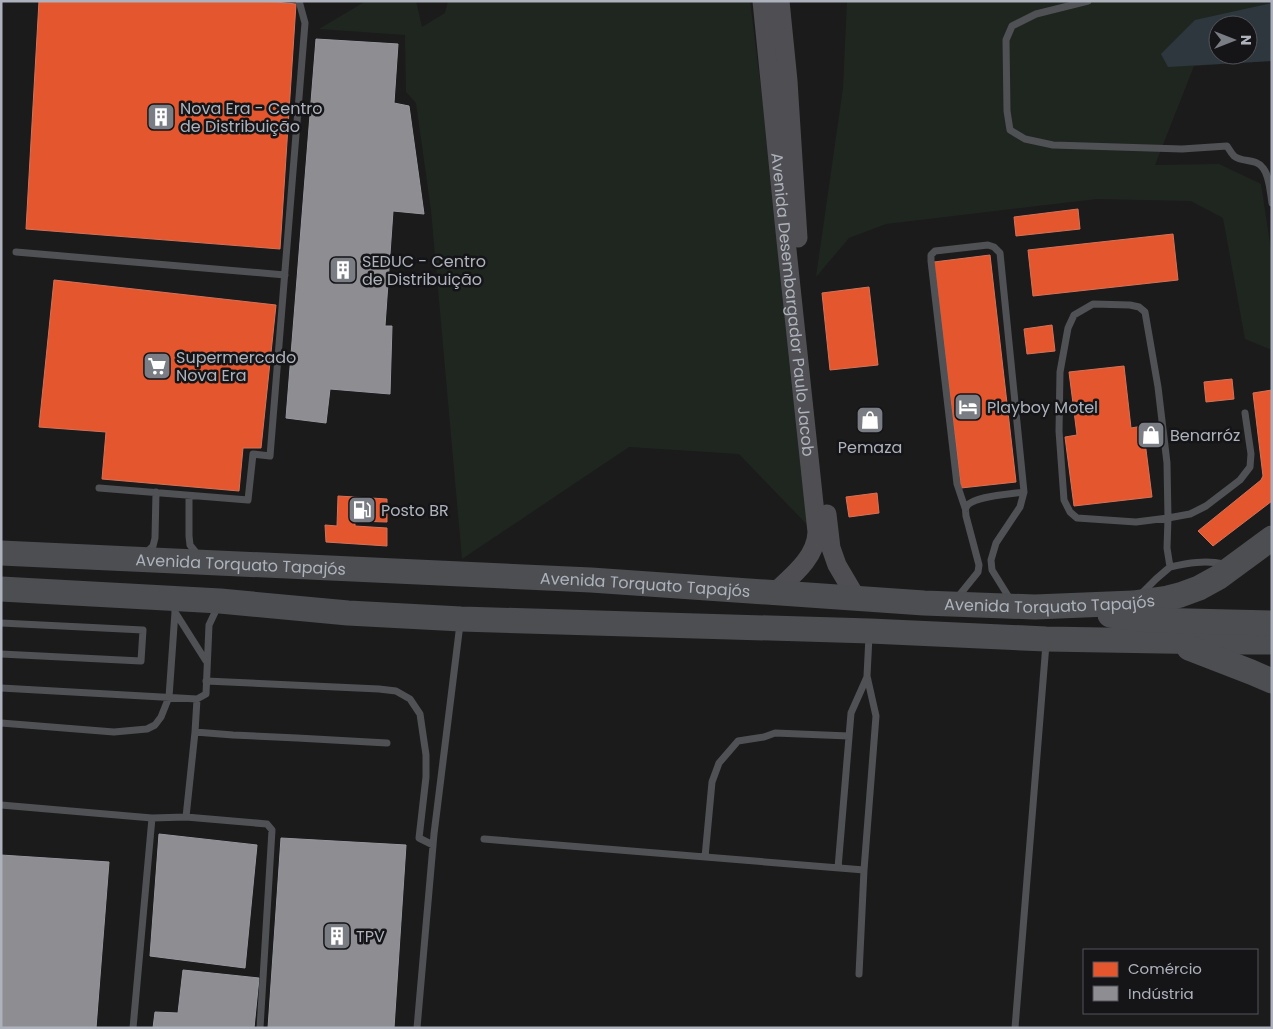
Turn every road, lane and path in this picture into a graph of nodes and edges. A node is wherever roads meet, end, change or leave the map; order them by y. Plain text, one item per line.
1 (299, 1) edge
2 (762, 1) edge
3 (780, 1) edge
4 (1088, 1) edge
5 (775, 44) junction
6 (1272, 203) edge
7 (16, 252) dead end
8 (285, 275) junction
9 (1244, 413) dead end
10 (99, 488) dead end
11 (156, 492) junction
12 (1024, 492) junction
13 (189, 496) junction
14 (966, 508) junction
15 (1168, 518) junction
16 (1272, 538) edge
17 (1, 553) edge
18 (136, 559) junction
19 (206, 562) junction
20 (1234, 566) junction
21 (1170, 567) junction
22 (1, 589) edge
23 (774, 593) junction
24 (857, 599) junction
25 (220, 601) junction
26 (1133, 603) junction
27 (952, 604) junction
28 (174, 605) junction
29 (1025, 606) junction
30 (461, 619) junction
31 (1, 623) edge
32 (1272, 623) edge
33 (870, 631) junction
34 (1046, 639) junction
35 (1170, 641) junction
36 (1272, 642) edge
37 (1, 654) edge
38 (206, 661) junction
39 (867, 676) junction
40 (206, 681) junction
41 (1272, 681) edge
42 (1, 688) edge
43 (169, 697) junction
44 (196, 699) junction
45 (1, 723) edge
46 (195, 732) junction
47 (849, 736) junction
48 (387, 743) dead end
49 (1, 805) edge
50 (186, 817) junction
51 (152, 818) junction
52 (484, 839) dead end
53 (433, 845) junction
54 (705, 857) junction
55 (838, 868) junction
56 (864, 870) junction
57 (859, 974) dead end
58 (133, 1028) edge
59 (260, 1028) edge
60 (417, 1028) edge
61 (1016, 1028) edge

1 - 8 lane
2 - 5 street, Avenida Desembargador Paulo Jacob
3 - 5 street, Avenida Desembargador Paulo Jacob
4 - 6 lane
5 - 23 street, Avenida Desembargador Paulo Jacob
5 - 24 street, Avenida Desembargador Paulo Jacob
7 - 8 lane
8 - 13 lane
9 - 15 lane
10 - 11 lane
11 - 13 lane
11 - 18 lane
12 - 14 lane
12 - 14 lane
12 - 29 lane
13 - 19 lane
14 - 27 lane
15 - 15 lane
15 - 21 lane
16 - 20 highway, Avenida Torquato Tapajós
17 - 18 highway, Avenida Torquato Tapajós
18 - 19 highway, Avenida Torquato Tapajós
19 - 23 highway, Avenida Torquato Tapajós
20 - 21 lane
20 - 26 highway, Avenida Torquato Tapajós
21 - 26 lane
22 - 28 highway, Avenida Torquato Tapajós
23 - 24 highway, Avenida Torquato Tapajós
24 - 27 highway, Avenida Torquato Tapajós
25 - 28 highway, Avenida Torquato Tapajós
25 - 30 highway, Avenida Torquato Tapajós
25 - 38 lane
26 - 29 highway, Avenida Torquato Tapajós
27 - 29 highway, Avenida Torquato Tapajós
28 - 38 lane
28 - 43 lane
29 - 32 highway
30 - 33 highway, Avenida Torquato Tapajós
30 - 53 lane
31 - 37 lane
33 - 34 highway, Avenida Torquato Tapajós
33 - 39 lane
34 - 35 highway, Avenida Torquato Tapajós
34 - 61 lane
35 - 36 highway, Avenida Torquato Tapajós
35 - 41 highway
38 - 40 lane
39 - 47 lane
39 - 56 lane
40 - 44 lane
40 - 53 lane
42 - 43 lane
43 - 44 lane
43 - 45 lane
44 - 46 lane
46 - 48 lane
46 - 50 lane
47 - 54 lane
47 - 55 lane
49 - 51 lane
50 - 51 lane
50 - 59 lane
51 - 58 lane
52 - 54 lane
53 - 60 lane
54 - 55 lane
55 - 56 lane
56 - 57 lane

